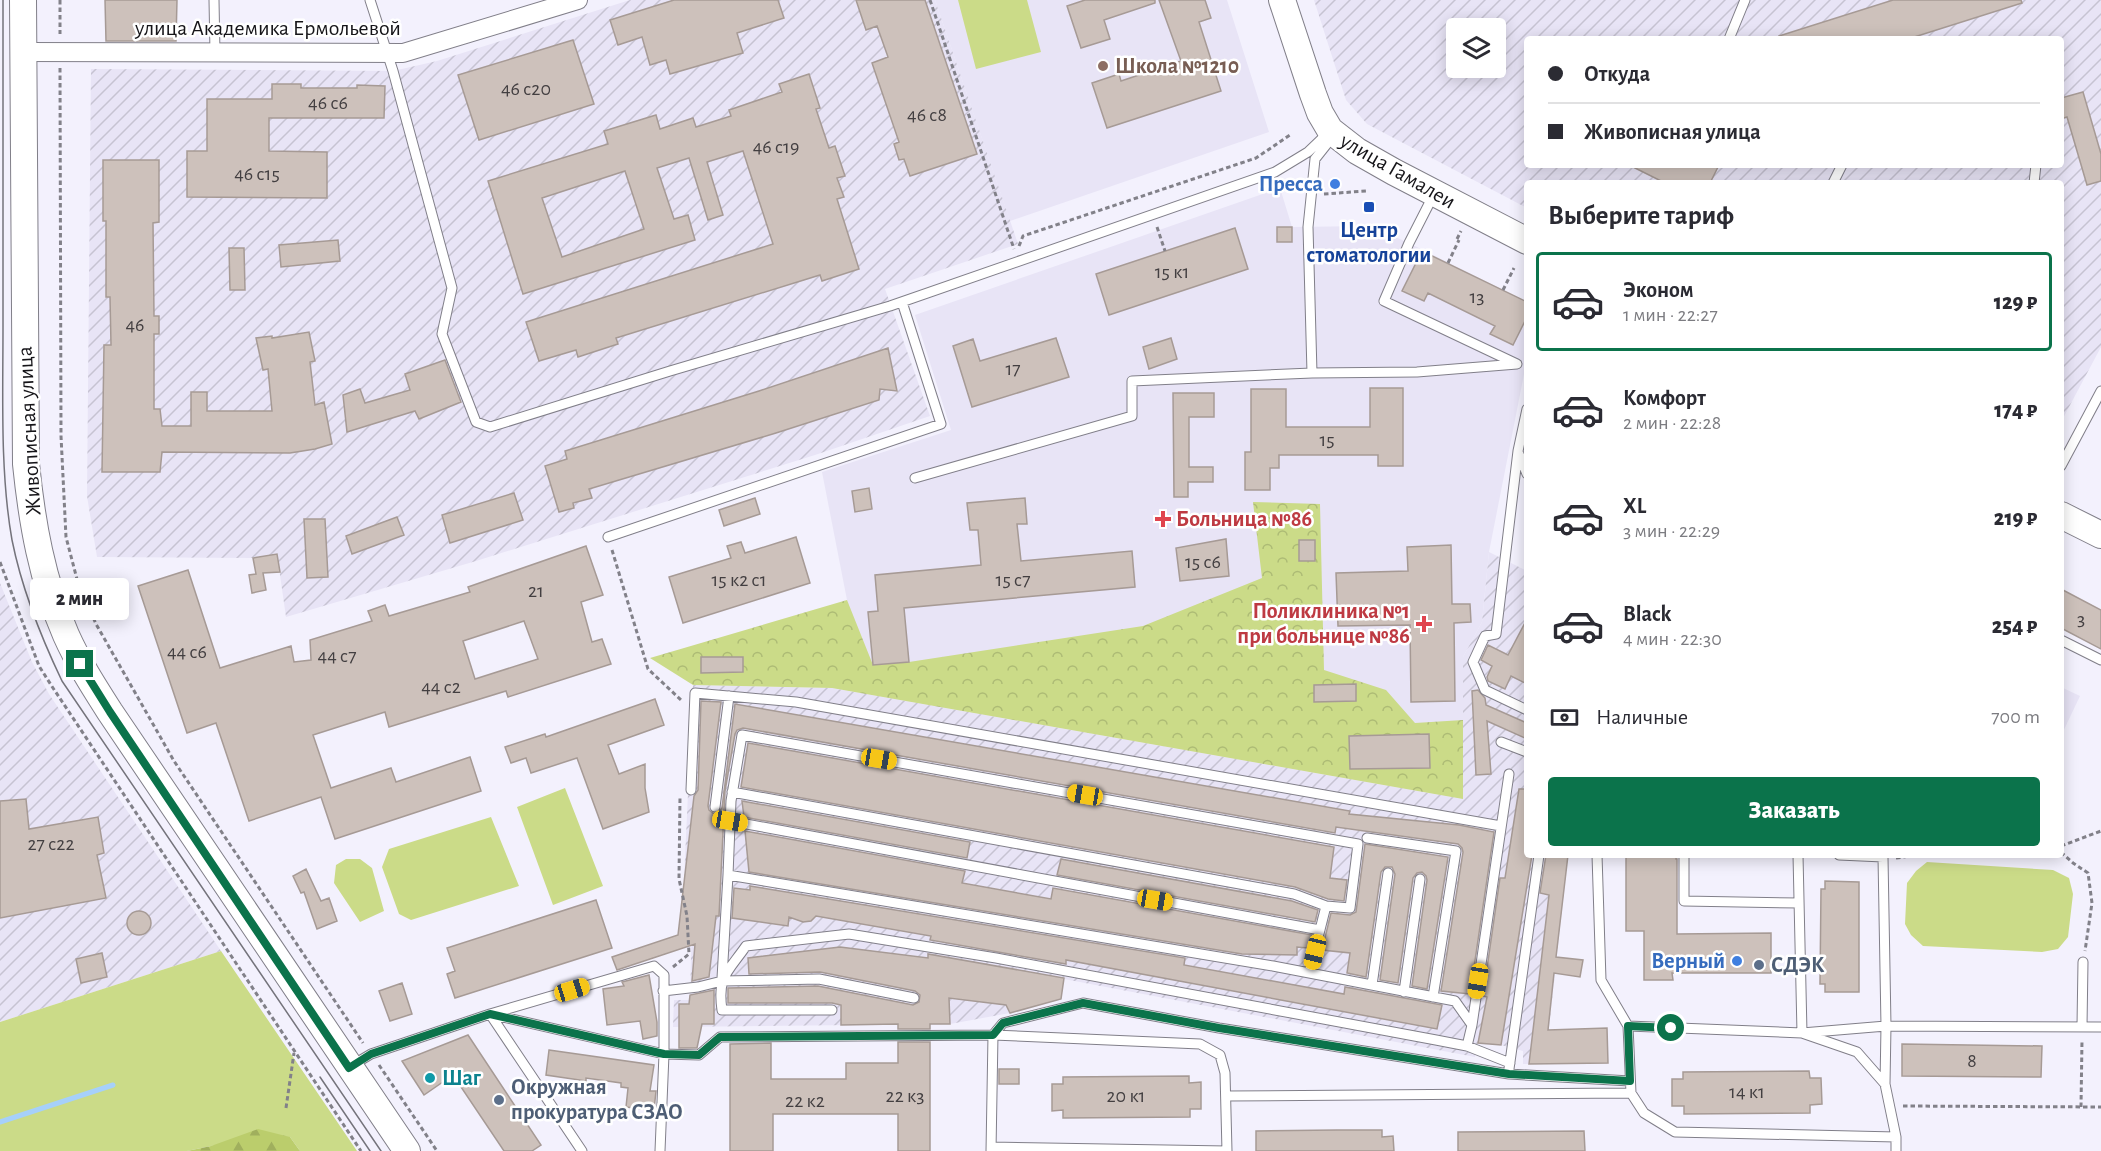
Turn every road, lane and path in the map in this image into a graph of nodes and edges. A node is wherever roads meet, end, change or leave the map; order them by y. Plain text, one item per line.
1 (23, 0) edge
2 (60, 0) edge
3 (214, 0) edge
4 (370, 0) edge
5 (578, 0) edge
6 (930, 0) edge
7 (1282, 0) edge
8 (1746, 0) edge
9 (1730, 36) edge
10 (22, 52) junction
11 (60, 52) junction
12 (215, 53) junction
13 (387, 54) junction
14 (1332, 132) junction
15 (1290, 135) dead end
16 (1434, 194) junction
17 (1156, 224) dead end
18 (1524, 239) edge
19 (1459, 240) dead end
20 (1165, 251) dead end
21 (1448, 263) dead end
22 (1514, 268) dead end
23 (1503, 290) dead end
24 (902, 302) junction
25 (1312, 373) junction
26 (2101, 391) edge
27 (1524, 423) edge
28 (1518, 451) junction
29 (2064, 460) edge
30 (1524, 466) edge
31 (915, 478) dead end
32 (2064, 516) edge
33 (2101, 535) edge
34 (608, 537) joint
35 (0, 562) edge
36 (2064, 642) edge
37 (2101, 660) edge
38 (729, 696) junction
39 (1524, 709) edge
40 (681, 711) dead end
41 (1501, 742) dead end
42 (1524, 751) edge
43 (1509, 774) dead end
44 (691, 790) dead end
45 (732, 792) junction
46 (680, 795) dead end
47 (715, 807) dead end
48 (730, 821) junction
49 (1501, 826) junction
50 (2101, 831) edge
51 (1367, 838) dead end
52 (2064, 845) edge
53 (2064, 855) edge
54 (1539, 858) edge
55 (1597, 858) edge
56 (1684, 858) edge
57 (1798, 858) edge
58 (1883, 858) edge
59 (1388, 873) dead end
60 (728, 875) junction
61 (1420, 879) dead end
62 (1799, 903) junction
63 (1326, 906) junction
64 (1320, 930) junction
65 (2083, 962) joint
66 (1309, 973) junction
67 (664, 975) junction
68 (722, 981) junction
69 (1372, 985) junction
70 (663, 991) junction
71 (1404, 992) junction
72 (1434, 997) junction
73 (914, 998) dead end
74 (832, 1010) dead end
75 (490, 1014) junction
76 (1472, 1025) junction
77 (1628, 1026) junction
78 (1886, 1026) junction
79 (2082, 1026) junction
80 (2101, 1027) edge
81 (1802, 1033) junction
82 (993, 1035) junction
83 (1467, 1046) junction
84 (294, 1051) junction
85 (371, 1054) junction
86 (664, 1054) junction
87 (1510, 1063) junction
88 (349, 1068) junction
89 (1509, 1074) junction
90 (1630, 1081) junction
91 (1885, 1084) junction
92 (1631, 1093) junction
93 (1226, 1096) junction
94 (1889, 1106) junction
95 (2081, 1107) junction
96 (2101, 1107) edge
97 (286, 1108) dead end
98 (1896, 1137) junction
99 (991, 1149) edge
100 (1074, 1150) edge
101 (1189, 1150) edge
102 (361, 1151) edge
103 (407, 1151) edge
104 (437, 1151) edge
105 (582, 1151) edge
106 (660, 1151) edge
107 (1896, 1151) edge

1 - 10 street, Живописная улица
2 - 11 path
3 - 12 lane
4 - 13 lane
5 - 13 street, улица Академика Ермольевой
6 - 15 path
7 - 14 street, улица Гамалеи
8 - 9 lane
10 - 11 street, улица Академика Ермольевой
10 - 88 street, Живописная улица
11 - 12 street, улица Академика Ермольевой
11 - 85 path
12 - 13 street, улица Академика Ермольевой
13 - 24 lane
14 - 16 street, улица Гамалеи
14 - 24 lane
14 - 25 lane
16 - 18 street, улица Гамалеи
16 - 25 lane
17 - 20 path
19 - 21 path
22 - 23 path
24 - 34 lane
25 - 31 lane
26 - 29 lane
27 - 28 lane
28 - 30 lane
28 - 39 lane
32 - 33 street
34 - 40 path
35 - 84 path
36 - 37 lane
38 - 44 lane
38 - 47 lane
38 - 49 lane
41 - 42 lane
43 - 49 lane
45 - 48 lane
45 - 63 lane
45 - 63 lane
46 - 67 path
48 - 60 lane
48 - 64 lane
49 - 76 lane
50 - 52 path
51 - 72 lane
53 - 65 path
54 - 87 lane
55 - 77 lane
56 - 62 lane
57 - 62 lane
58 - 78 lane
59 - 69 lane
60 - 66 lane
60 - 68 lane
61 - 71 lane
62 - 81 lane
63 - 64 lane
64 - 66 lane
65 - 79 lane
66 - 69 lane
67 - 70 lane
67 - 75 lane
68 - 70 lane
68 - 73 lane
68 - 74 lane
68 - 83 lane
69 - 71 lane
70 - 86 lane
71 - 72 lane
72 - 76 lane
75 - 85 lane
75 - 86 lane
75 - 105 lane
76 - 83 lane
77 - 81 lane
77 - 90 lane
78 - 79 lane
78 - 81 lane
78 - 91 lane
79 - 80 lane
79 - 95 path
81 - 91 lane
82 - 86 lane
82 - 89 lane
82 - 93 lane
82 - 99 lane
83 - 87 lane
84 - 97 path
84 - 102 path
85 - 88 lane
85 - 104 path
86 - 106 lane
87 - 89 lane
88 - 103 street, Живописная улица
89 - 90 lane
90 - 92 lane
91 - 94 lane
92 - 93 lane
92 - 98 lane
93 - 101 lane
94 - 95 path
94 - 98 lane
95 - 96 path
98 - 107 lane
99 - 100 lane
100 - 101 lane

